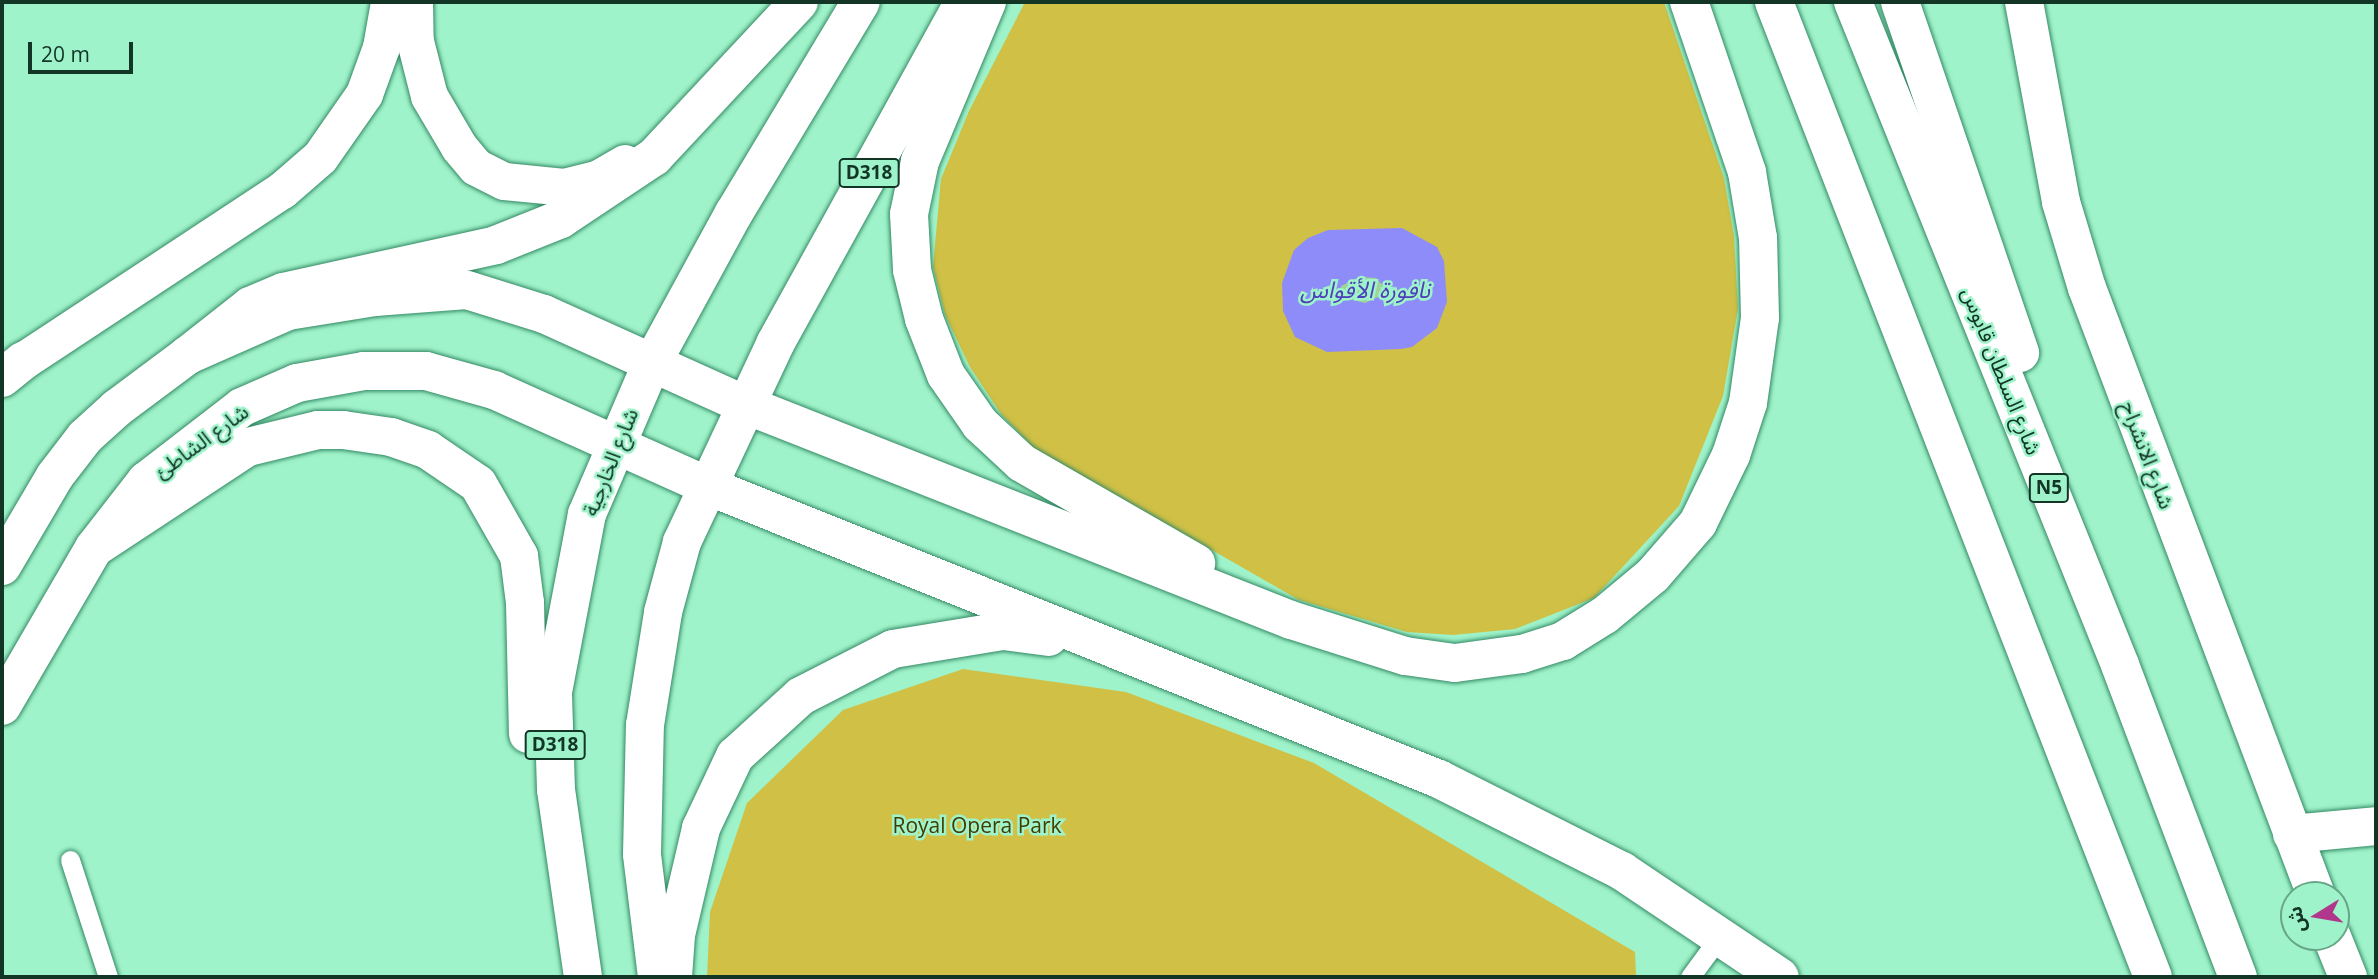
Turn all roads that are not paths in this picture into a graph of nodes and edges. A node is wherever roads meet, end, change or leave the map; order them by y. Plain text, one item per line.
1 (389, 2) edge
2 (414, 2) edge
3 (799, 2) edge
4 (861, 2) edge
5 (964, 2) edge
6 (987, 2) edge
7 (1689, 2) edge
8 (1773, 2) edge
9 (1853, 2) edge
10 (1900, 2) edge
11 (2024, 2) edge
12 (692, 117) junction
13 (188, 355) junction
14 (651, 365) junction
15 (9, 370) edge
16 (746, 405) junction
17 (614, 444) junction
18 (705, 485) junction
19 (94, 548) junction
20 (2, 566) edge
21 (1291, 620) junction
22 (2120, 665) junction
23 (1201, 685) junction
24 (2, 706) edge
25 (2376, 826) edge
26 (2292, 834) junction
27 (70, 860) dead end
28 (2310, 881) edge
29 (570, 909) junction
30 (1721, 935) junction
31 (2338, 951) edge
32 (108, 977) edge
33 (583, 977) edge
34 (657, 977) edge
35 (673, 977) edge
36 (1690, 977) edge
37 (1780, 977) edge
38 (2152, 977) edge
39 (2238, 977) edge
40 (2348, 977) edge

1 - 15 street
2 - 12 street
3 - 12 main road
4 - 14 main road, شارع الخارجية / D318
5 - 16 main road, D318
6 - 21 main road
7 - 21 main road
8 - 38 main road
9 - 22 main road, شارع السلطان قابوس / N5
10 - 22 main road
11 - 26 main road, شارع الانشراح
12 - 13 main road
13 - 14 main road
13 - 20 main road
14 - 16 main road
14 - 17 main road, شارع الخارجية / D318
16 - 18 main road, D318
16 - 21 main road
17 - 18 main road, شارع الشاطئ
17 - 19 main road, شارع الشاطئ
17 - 29 main road, شارع الخارجية / D318
18 - 23 main road, شارع الشاطئ
18 - 34 main road, D318
19 - 24 main road, شارع الشاطئ
19 - 29 main road
22 - 39 main road, شارع السلطان قابوس / N5
23 - 30 main road
23 - 35 main road
25 - 26 main road
26 - 28 main road, شارع الانشراح
27 - 32 lane
29 - 33 main road, شارع الخارجية / D318
30 - 36 lane
30 - 37 main road
31 - 40 main road

